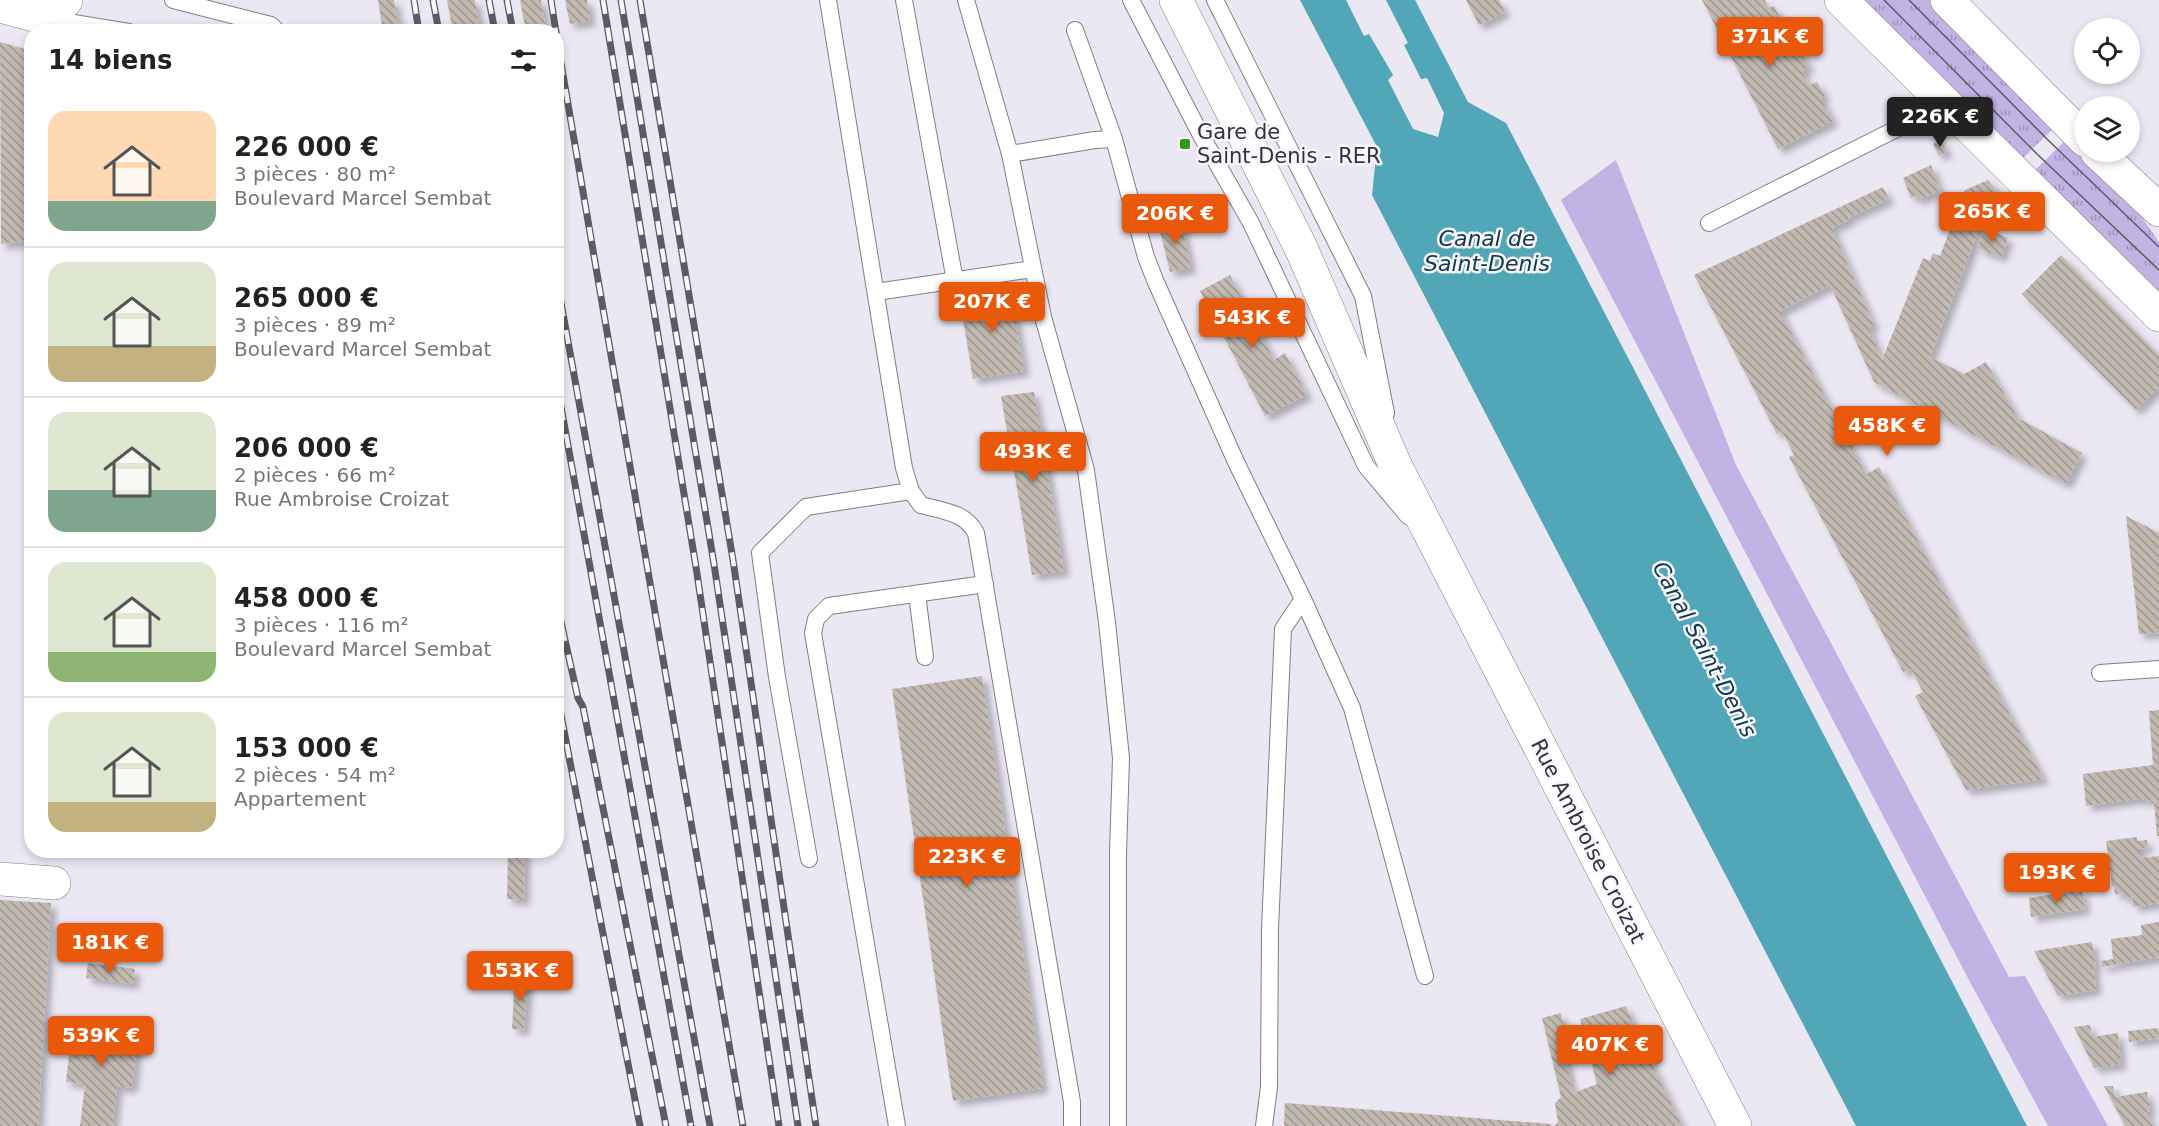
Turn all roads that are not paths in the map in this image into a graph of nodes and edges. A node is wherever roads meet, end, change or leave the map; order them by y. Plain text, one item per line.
1 (173, 0) edge
2 (828, 0) edge
3 (903, 0) edge
4 (966, 0) edge
5 (1131, 0) edge
6 (1176, 0) edge
7 (1215, 0) edge
8 (1841, 0) edge
9 (1947, 0) edge
10 (0, 6) edge
11 (57, 10) edge
12 (103, 24) edge
13 (267, 24) edge
14 (1076, 30) dead end
15 (1934, 94) junction
16 (2074, 129) edge
17 (1114, 139) junction
18 (1010, 154) junction
19 (2108, 162) edge
20 (2159, 210) edge
21 (1709, 223) dead end
22 (1033, 269) junction
23 (955, 281) junction
24 (876, 292) junction
25 (2159, 315) edge
26 (1396, 467) junction
27 (911, 491) junction
28 (1442, 555) junction
29 (985, 584) junction
30 (917, 594) junction
31 (1303, 599) junction
32 (926, 657) dead end
33 (2159, 669) edge
34 (2100, 673) dead end
35 (809, 859) dead end
36 (0, 879) edge
37 (54, 883) dead end
38 (1425, 976) dead end
39 (897, 1126) edge
40 (1072, 1126) edge
41 (1118, 1126) edge
42 (1264, 1126) edge
43 (1735, 1126) edge

1 - 13 lane
2 - 24 lane
3 - 23 lane
4 - 18 lane
5 - 28 lane, Rue Ambroise Croizat
6 - 26 main road, Rue Ambroise Croizat
7 - 26 lane, Rue Ambroise Croizat
8 - 15 main road
9 - 16 main road
10 - 11 main road
11 - 12 lane
14 - 17 lane
15 - 21 lane
15 - 25 main road
17 - 18 lane
17 - 31 lane
18 - 22 lane
19 - 20 main road
22 - 23 lane
22 - 41 lane
23 - 24 lane
24 - 27 lane
26 - 28 main road, Rue Ambroise Croizat
27 - 29 lane
27 - 35 lane
28 - 43 main road, Rue Ambroise Croizat
29 - 30 lane
29 - 40 lane
30 - 32 lane
30 - 39 lane
31 - 38 lane
31 - 42 lane
33 - 34 lane
36 - 37 main road

